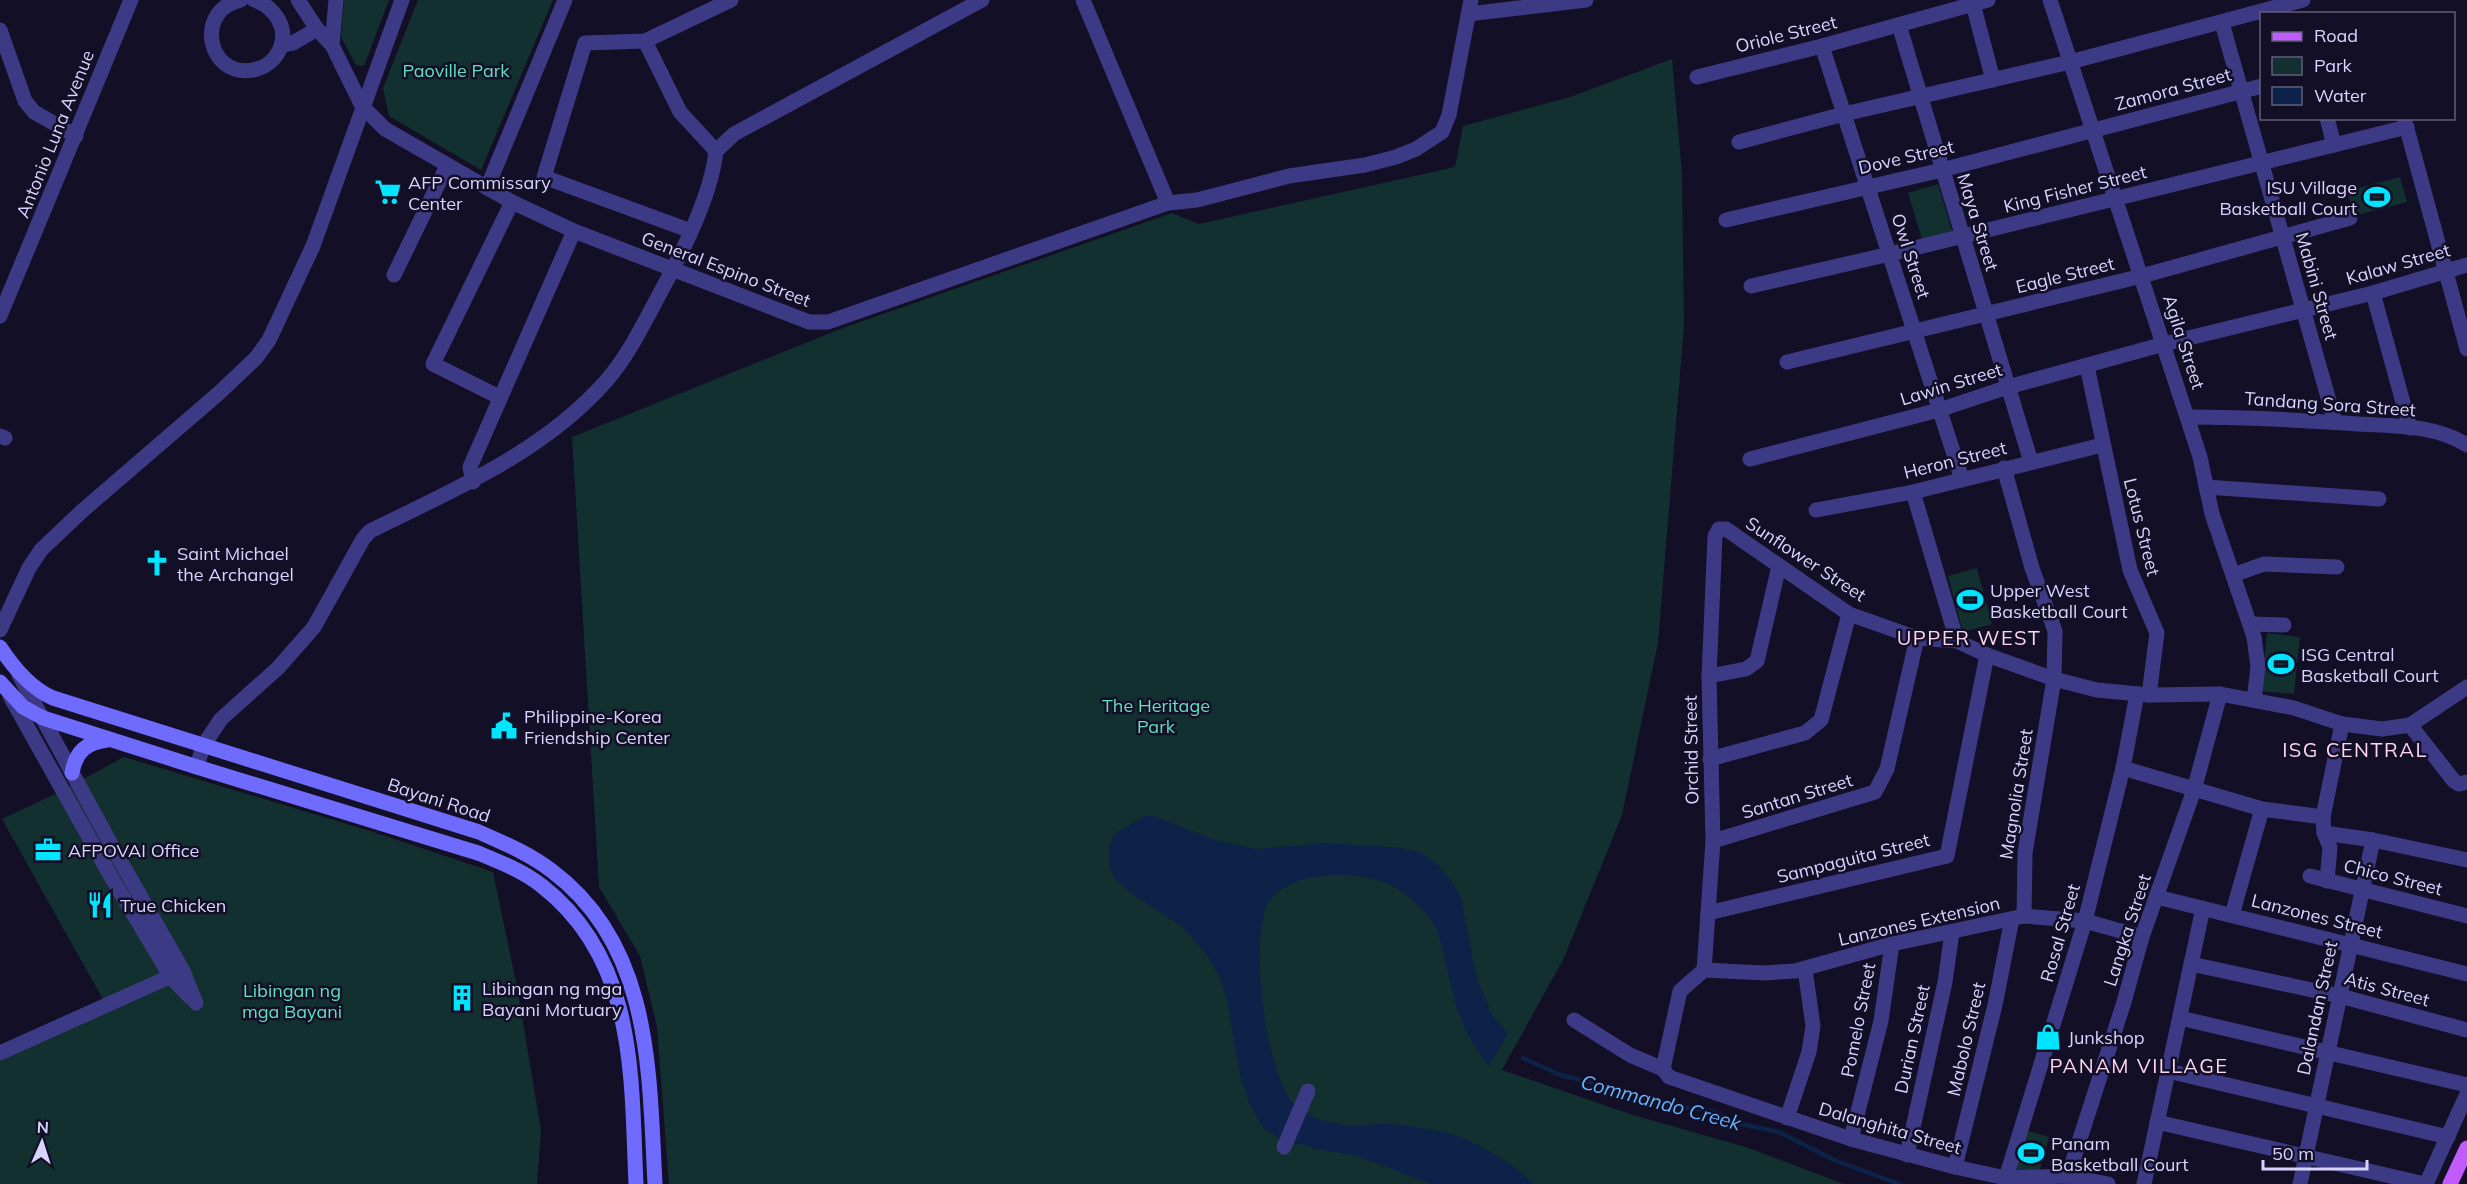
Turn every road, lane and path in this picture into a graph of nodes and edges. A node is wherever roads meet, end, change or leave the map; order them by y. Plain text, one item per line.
1 (131, 0) edge
2 (241, 0) edge
3 (254, 0) edge
4 (298, 0) edge
5 (336, 0) edge
6 (402, 0) edge
7 (565, 0) edge
8 (731, 0) edge
9 (982, 0) edge
10 (1083, 0) edge
11 (1586, 0) edge
12 (2050, 0) edge
13 (1980, 2) edge
14 (2297, 4) edge
15 (1469, 7) edge
16 (2265, 12) edge
17 (2260, 13) edge
18 (2222, 23) junction
19 (1899, 25) junction
20 (317, 29) junction
21 (0, 30) edge
22 (645, 41) junction
23 (281, 45) junction
24 (332, 45) junction
25 (1822, 46) junction
26 (2070, 62) junction
27 (1697, 76) dead end
28 (1993, 80) junction
29 (2260, 86) edge
30 (2241, 91) junction
31 (1920, 96) junction
32 (362, 106) junction
33 (1844, 114) junction
34 (2328, 120) edge
35 (2405, 123) edge
36 (2094, 130) junction
37 (76, 136) junction
38 (1739, 142) dead end
39 (2334, 145) junction
40 (716, 151) junction
41 (2262, 163) junction
42 (447, 166) junction
43 (1942, 170) junction
44 (1867, 186) junction
45 (486, 188) junction
46 (2116, 198) junction
47 (512, 202) junction
48 (1168, 202) junction
49 (2350, 218) dead end
50 (1726, 220) dead end
51 (574, 231) junction
52 (691, 231) junction
53 (1962, 236) junction
54 (2283, 237) junction
55 (1890, 254) junction
56 (2467, 265) edge
57 (672, 270) junction
58 (2447, 271) junction
59 (394, 275) dead end
60 (2142, 276) junction
61 (1751, 286) dead end
62 (5, 289) edge
63 (2373, 293) junction
64 (2303, 310) junction
65 (1986, 315) junction
66 (0, 316) edge
67 (1914, 332) junction
68 (2164, 345) junction
69 (2467, 349) edge
70 (1787, 362) dead end
71 (2087, 366) junction
72 (2008, 387) junction
73 (499, 397) junction
74 (1940, 410) junction
75 (2187, 417) junction
76 (2335, 422) junction
77 (2410, 428) junction
78 (2102, 445) junction
79 (2467, 445) edge
80 (1750, 459) dead end
81 (2031, 462) junction
82 (2004, 468) junction
83 (1962, 479) junction
84 (473, 482) junction
85 (2206, 487) junction
86 (1912, 492) junction
87 (2379, 499) dead end
88 (1816, 510) dead end
89 (1719, 529) joint
90 (1779, 566) junction
91 (2337, 567) dead end
92 (2233, 574) junction
93 (1849, 614) junction
94 (2250, 624) junction
95 (2284, 625) dead end
96 (0, 630) edge
97 (1917, 638) junction
98 (1957, 641) junction
99 (0, 647) edge
100 (1987, 655) junction
101 (16, 669) junction
102 (1709, 676) junction
103 (2054, 679) junction
104 (4, 686) edge
105 (2467, 687) edge
106 (2220, 694) junction
107 (2143, 695) junction
108 (2254, 700) junction
109 (43, 718) junction
110 (2342, 724) junction
111 (2410, 725) junction
112 (111, 740) junction
113 (203, 746) junction
114 (1710, 759) junction
115 (197, 768) junction
116 (2123, 768) junction
117 (72, 773) junction
118 (2467, 782) edge
119 (2194, 790) junction
120 (2262, 809) junction
121 (2324, 825) junction
122 (2373, 840) junction
123 (1713, 842) junction
124 (2467, 861) edge
125 (2310, 876) dead end
126 (2327, 881) junction
127 (2362, 889) junction
128 (2157, 897) junction
129 (2203, 908) junction
130 (1708, 913) junction
131 (2232, 915) junction
132 (2467, 916) edge
133 (2018, 917) junction
134 (2085, 921) junction
135 (1953, 932) junction
136 (2142, 937) junction
137 (1892, 944) junction
138 (2351, 944) junction
139 (2191, 964) junction
140 (1804, 969) junction
141 (1704, 970) junction
142 (177, 974) junction
143 (2467, 974) edge
144 (2340, 996) junction
145 (2180, 1018) junction
146 (1574, 1020) dead end
147 (2467, 1030) edge
148 (2328, 1052) junction
149 (0, 1053) edge
150 (2168, 1071) junction
151 (1666, 1073) junction
152 (649, 1077) junction
153 (631, 1078) junction
154 (2467, 1085) edge
155 (1308, 1091) dead end
156 (2467, 1094) edge
157 (2316, 1105) junction
158 (1787, 1118) junction
159 (2157, 1122) junction
160 (2448, 1137) junction
161 (1851, 1139) junction
162 (1284, 1147) dead end
163 (2467, 1148) edge
164 (1907, 1155) junction
165 (2306, 1155) junction
166 (1955, 1167) junction
167 (2068, 1176) junction
168 (2006, 1178) junction
169 (636, 1184) edge
170 (655, 1184) edge
171 (2108, 1184) edge
172 (2144, 1184) edge
173 (2300, 1184) edge
174 (2425, 1184) edge
175 (2450, 1184) edge

1 - 37 street, Antonio Luna Avenue
2 - 23 street
3 - 23 street
4 - 20 street
5 - 24 street
6 - 32 street
7 - 45 street
8 - 22 street
9 - 40 street
10 - 48 street
11 - 15 street
12 - 26 street, Agila Street
13 - 19 street, Oriole Street
13 - 28 street
14 - 16 street
15 - 48 street, General Espino Street
17 - 18 street
18 - 26 street
18 - 30 street, Mabini Street
19 - 25 street, Oriole Street
19 - 31 street, Maya Street
20 - 23 street
20 - 24 street
21 - 37 street
22 - 40 street
22 - 52 street
24 - 32 street, General Espino Street
25 - 27 street, Oriole Street
25 - 33 street, Owl Street
26 - 28 street
26 - 36 street, Agila Street
28 - 31 street
29 - 30 street, Zamora Street
30 - 36 street, Zamora Street
30 - 41 street, Mabini Street
31 - 33 street
31 - 43 street, Maya Street
32 - 42 street, General Espino Street
32 - 96 street
33 - 38 street
33 - 44 street, Owl Street
34 - 39 street
35 - 39 street, King Fisher Street
35 - 58 street
36 - 43 street, Dove Street
36 - 46 street, Agila Street
37 - 62 street, Antonio Luna Avenue
39 - 41 street, King Fisher Street
40 - 52 street
41 - 46 street, King Fisher Street
41 - 54 street, Mabini Street
42 - 45 street, General Espino Street
42 - 59 street
43 - 44 street, Dove Street
43 - 53 street, Maya Street
44 - 50 street, Dove Street
44 - 55 street, Owl Street
45 - 47 street, General Espino Street
46 - 53 street, King Fisher Street
46 - 60 street, Agila Street
47 - 51 street, General Espino Street
47 - 73 street
48 - 57 street, General Espino Street
49 - 54 street, Eagle Street
51 - 57 street, General Espino Street
51 - 73 street
52 - 57 street
53 - 55 street, King Fisher Street
53 - 65 street, Maya Street
54 - 60 street, Eagle Street
54 - 64 street, Mabini Street
55 - 61 street, King Fisher Street
55 - 67 street, Owl Street
56 - 58 street, Kalaw Street
57 - 84 street
58 - 63 street, Kalaw Street
58 - 69 street
60 - 65 street, Eagle Street
60 - 68 street, Agila Street
62 - 66 street, Antonio Luna Avenue
63 - 64 street, Kalaw Street
63 - 77 street
64 - 68 street, Kalaw Street
64 - 76 street, Mabini Street
65 - 67 street, Eagle Street
65 - 72 street, Maya Street
67 - 70 street, Eagle Street
67 - 74 street, Owl Street
68 - 71 street, Lawin Street
68 - 75 street, Agila Street
71 - 72 street, Lawin Street
71 - 78 street, Lotus Street
72 - 74 street, Lawin Street
72 - 81 street, Maya Street
73 - 84 street
74 - 80 street, Lawin Street
74 - 83 street, Owl Street
75 - 76 street, Tandang Sora Street
75 - 85 street, Agila Street
76 - 77 street, Tandang Sora Street
77 - 79 street, Tandang Sora Street
78 - 81 street, Heron Street
78 - 107 street, Lotus Street
81 - 82 street, Heron Street
82 - 83 street, Heron Street
82 - 103 street, Magnolia Street
83 - 86 street, Heron Street
84 - 113 street
85 - 87 street
85 - 92 street, Agila Street
86 - 88 street, Heron Street
86 - 98 street
89 - 90 street, Sunflower Street
89 - 102 street, Orchid Street
90 - 93 street, Sunflower Street
90 - 102 street
91 - 92 street
92 - 94 street, Agila Street
93 - 97 street, Sunflower Street
93 - 114 street
94 - 95 street
94 - 108 street, Agila Street
97 - 98 street, Sunflower Street
97 - 123 street, Santan Street
98 - 100 street, Sunflower Street
99 - 101 main road, Bayani Road
100 - 103 street, Sunflower Street
100 - 130 street, Sampaguita Street
101 - 109 street
101 - 113 main road, Bayani Road
102 - 114 street, Orchid Street
103 - 107 street, Sunflower Street
103 - 133 street, Magnolia Street
104 - 109 main road
104 - 142 street
105 - 111 street
106 - 107 street, Sunflower Street
106 - 108 street, Sunflower Street
106 - 119 street, Langka Street
107 - 116 street, Rosal Street
108 - 110 street, Sunflower Street
109 - 112 main road
109 - 117 street
110 - 111 street, Sunflower Street
110 - 121 street
111 - 118 street
112 - 115 main road
112 - 117 main road
113 - 115 street
113 - 152 main road, Bayani Road
114 - 123 street, Orchid Street
115 - 153 main road
116 - 119 street
116 - 134 street, Rosal Street
117 - 142 street
119 - 120 street
119 - 128 street, Langka Street
120 - 121 street
120 - 131 street
121 - 122 street
121 - 126 street
122 - 124 street
122 - 127 street, Dalandan Street
123 - 130 street, Orchid Street
125 - 126 street, Chico Street
126 - 127 street, Chico Street
127 - 132 street, Chico Street
127 - 138 street, Dalandan Street
128 - 129 street, Lanzones Street
128 - 136 street, Langka Street
129 - 131 street, Lanzones Street
129 - 139 street
130 - 141 street, Orchid Street
131 - 138 street, Lanzones Street
133 - 134 street, Lanzones Extension
133 - 135 street, Lanzones Extension
133 - 166 street, Mabolo Street
134 - 136 street, Lanzones Extension
134 - 168 street, Rosal Street
135 - 137 street, Lanzones Extension
135 - 164 street, Durian Street
136 - 167 street, Langka Street
137 - 140 street, Lanzones Extension
137 - 161 street, Pomelo Street
138 - 143 street, Lanzones Street
138 - 144 street, Dalandan Street
139 - 144 street, Atis Street
139 - 145 street
140 - 141 street, Lanzones Extension
140 - 158 street
141 - 151 street
142 - 149 street
144 - 147 street, Atis Street
144 - 148 street, Dalandan Street
145 - 148 street
145 - 150 street
146 - 151 street, Dalanghita Street
148 - 154 street
148 - 157 street, Dalandan Street
150 - 157 street
150 - 159 street
151 - 158 street, Dalanghita Street
152 - 153 main road
152 - 170 main road, Bayani Road
153 - 169 main road
155 - 162 street
156 - 160 street
157 - 160 street
157 - 165 street, Dalandan Street
158 - 161 street, Dalanghita Street
159 - 165 street
159 - 172 street
160 - 174 street
161 - 164 street, Dalanghita Street
163 - 175 main road
164 - 166 street, Dalanghita Street
165 - 173 street, Dalandan Street
165 - 174 street
166 - 168 street, Dalanghita Street
167 - 168 street, Dalanghita Street
167 - 171 street, Dalanghita Street

